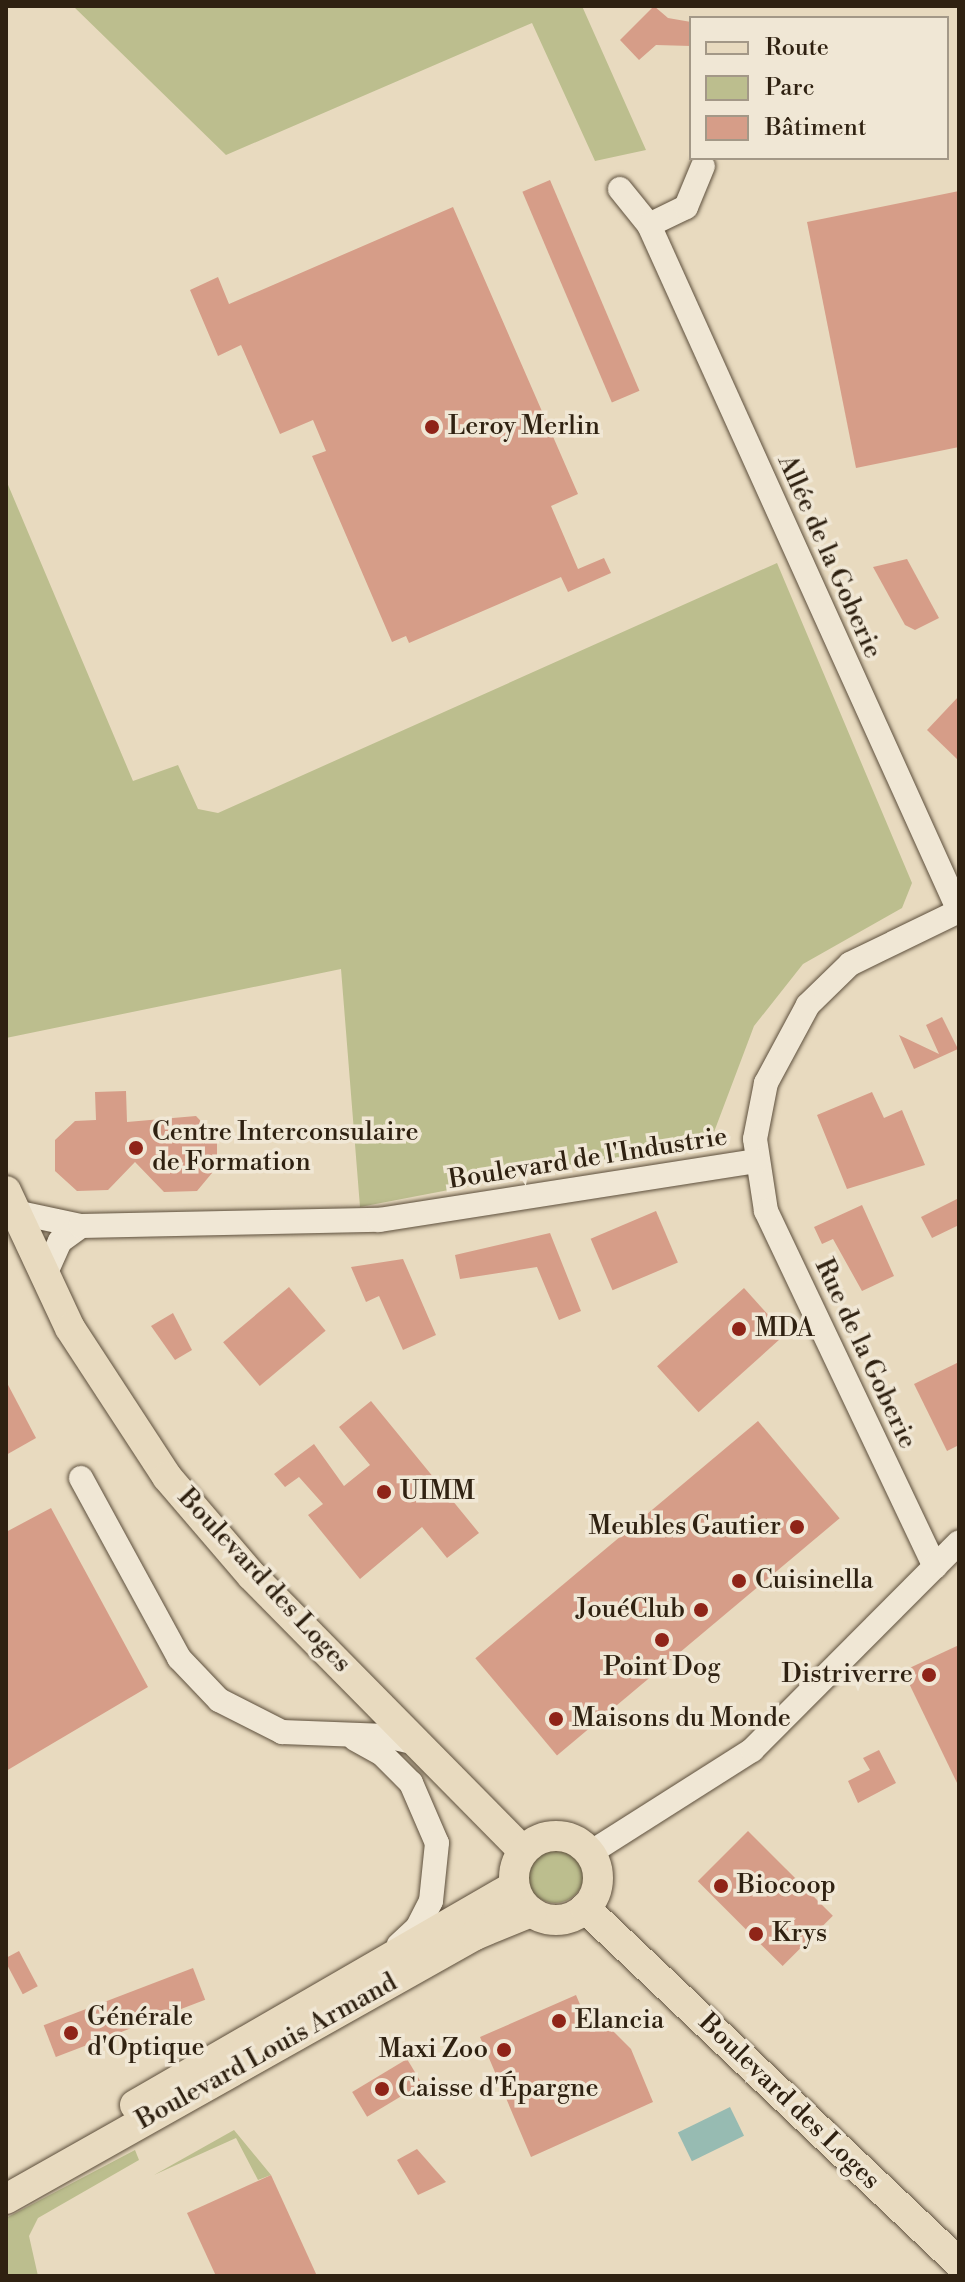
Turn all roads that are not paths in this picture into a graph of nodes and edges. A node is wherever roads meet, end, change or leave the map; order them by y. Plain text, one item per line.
1 (703, 166) dead end
2 (620, 189) dead end
3 (649, 225) junction
4 (959, 911) edge
5 (756, 1161) junction
6 (10, 1202) edge
7 (81, 1226) junction
8 (44, 1277) junction
9 (81, 1478) dead end
10 (959, 1542) edge
11 (935, 1567) junction
12 (353, 1738) junction
13 (420, 1744) junction
14 (523, 1851) junction
15 (590, 1853) junction
16 (514, 1886) junction
17 (585, 1908) junction
18 (531, 1912) junction
19 (339, 1987) junction
20 (6, 2177) edge
21 (6, 2199) edge
22 (959, 2263) edge

1 - 3 street
2 - 3 street, Allée de la Goberie
3 - 4 street, Allée de la Goberie
4 - 5 street, Boulevard de l'Industrie
5 - 7 street, Boulevard de l'Industrie
5 - 11 street, Rue de la Goberie
6 - 7 street, Boulevard de l'Industrie
6 - 8 main road, Boulevard des Loges
7 - 8 street
8 - 13 main road, Boulevard des Loges
9 - 12 street
10 - 11 street
11 - 15 street
12 - 13 street
12 - 19 street
13 - 14 main road, Boulevard des Loges
14 - 15 main road
14 - 16 main road
15 - 17 main road
16 - 18 main road
16 - 19 main road, Boulevard Louis Armand
17 - 18 main road
17 - 22 main road, Boulevard des Loges
18 - 21 main road, Boulevard Louis Armand
19 - 20 main road, Boulevard Louis Armand

